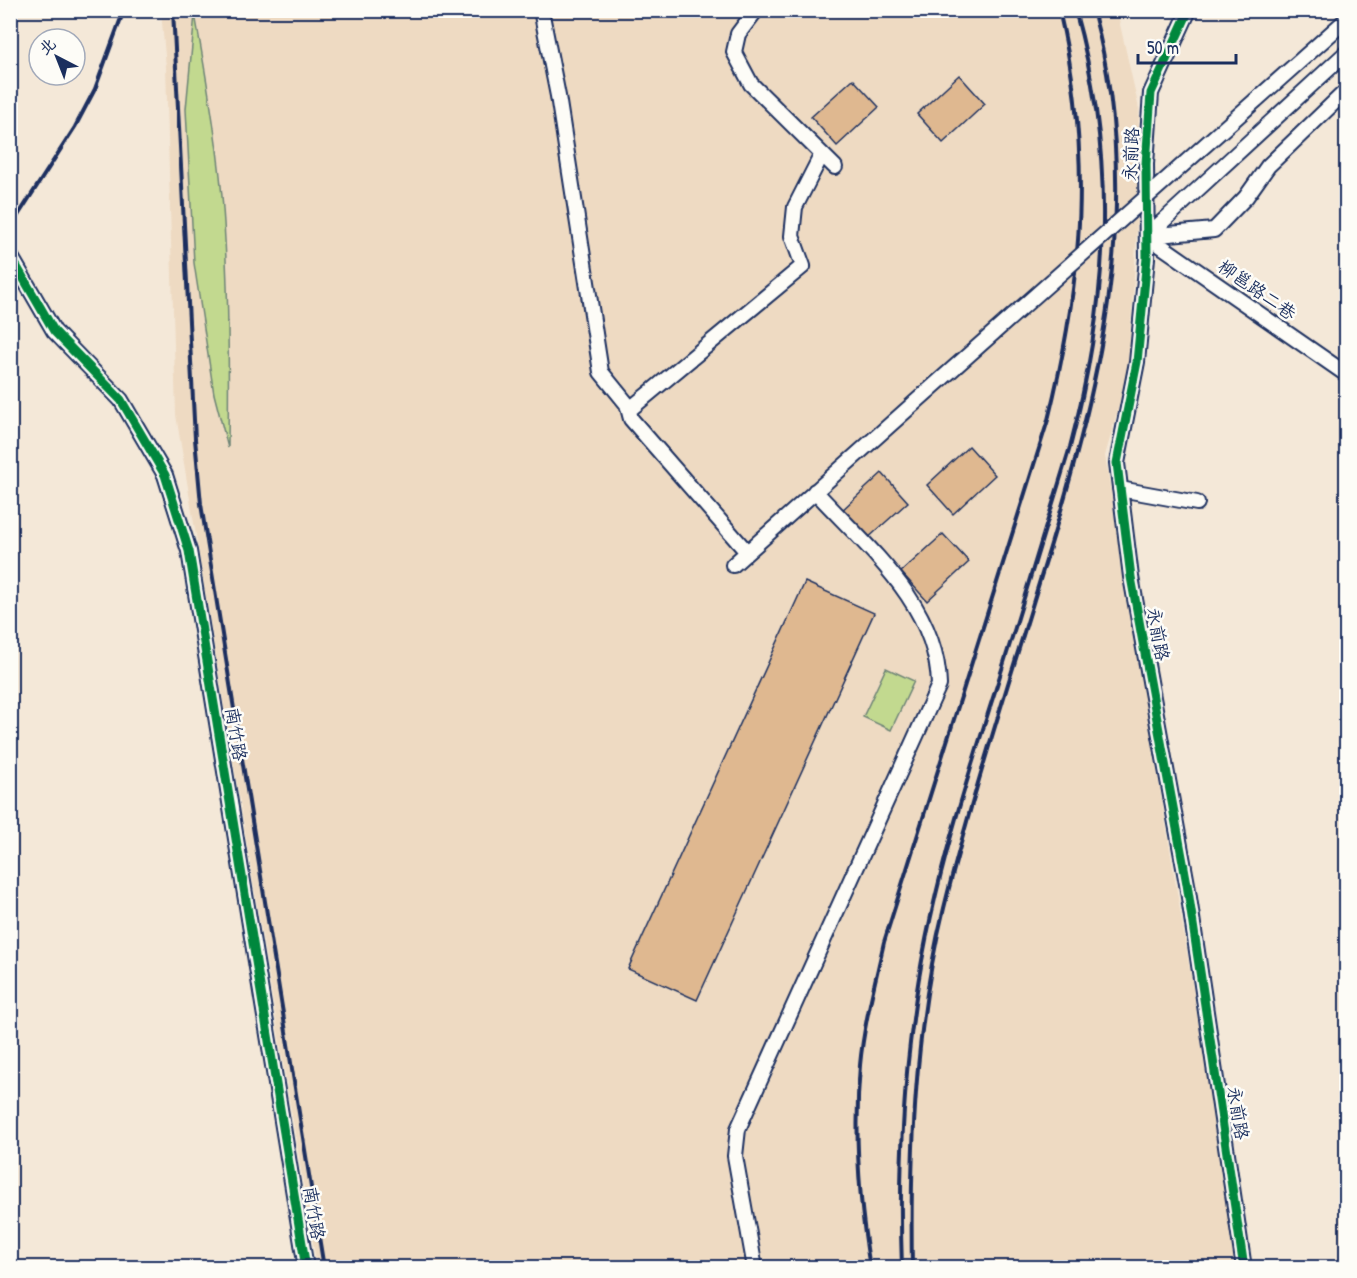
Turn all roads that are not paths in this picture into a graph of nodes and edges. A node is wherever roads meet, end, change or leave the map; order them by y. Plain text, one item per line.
1 (542, 10) edge
2 (756, 10) edge
3 (1189, 10) edge
4 (1347, 20) edge
5 (1347, 53) edge
6 (1347, 91) edge
7 (822, 154) junction
8 (835, 167) dead end
9 (1147, 236) junction
10 (10, 255) edge
11 (1347, 374) edge
12 (629, 410) junction
13 (1120, 489) junction
14 (815, 491) junction
15 (1197, 503) dead end
16 (747, 552) junction
17 (733, 565) dead end
18 (306, 1268) edge
19 (755, 1268) edge
20 (1244, 1268) edge

1 - 12 street
2 - 7 street
3 - 9 street, 永前路
4 - 14 street, bridge
5 - 9 street
6 - 9 street
7 - 8 street
7 - 12 street
9 - 11 street, 柳邕路二巷
9 - 13 street, 永前路
10 - 18 street, 南竹路
12 - 16 street
13 - 15 street
13 - 20 street, 永前路
14 - 16 street
14 - 19 street
16 - 17 street

